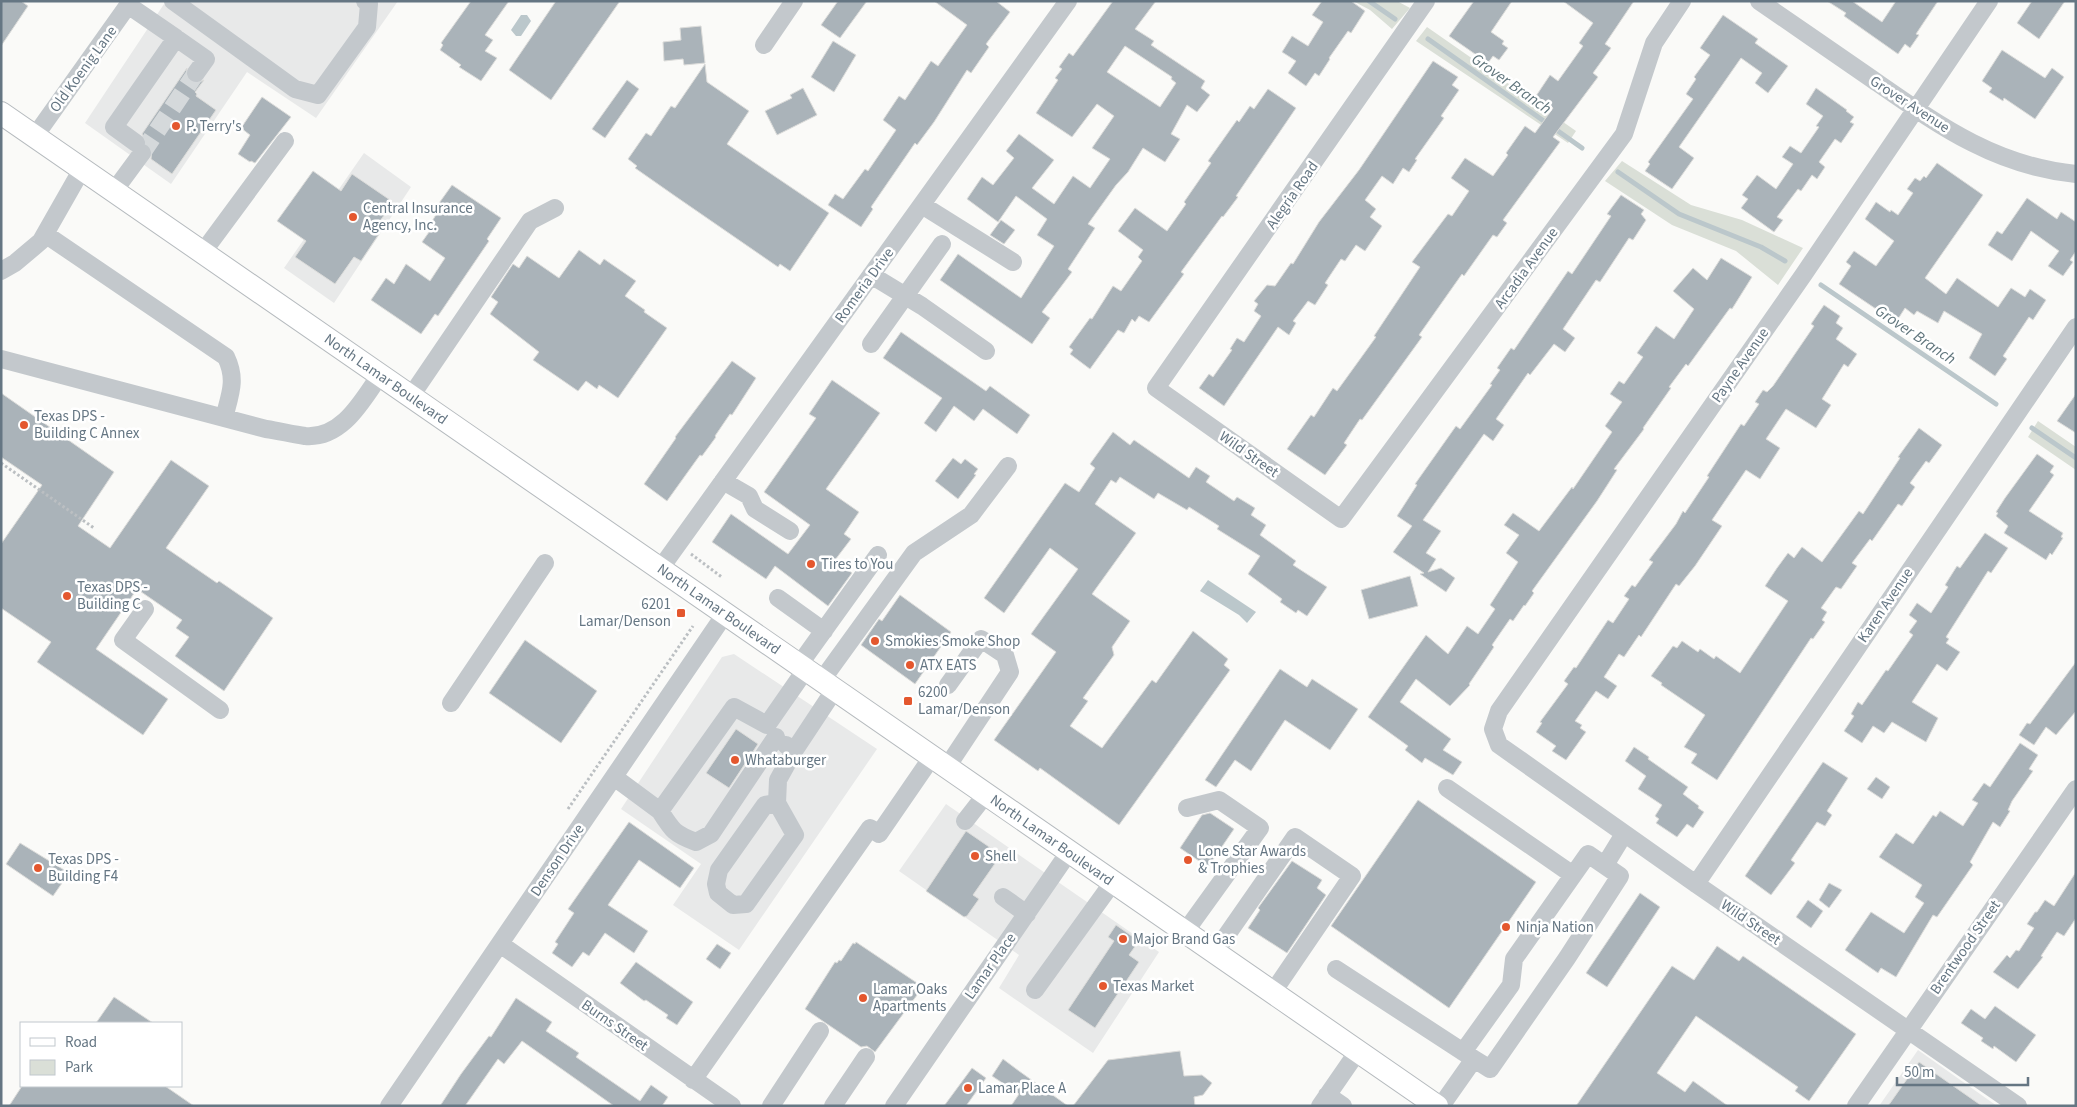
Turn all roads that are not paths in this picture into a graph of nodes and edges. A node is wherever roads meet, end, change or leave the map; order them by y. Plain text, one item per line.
1 (173, 1) edge
2 (794, 1) edge
3 (1068, 1) edge
4 (1426, 1) edge
5 (1682, 1) edge
6 (1759, 1) edge
7 (1989, 1) edge
8 (370, 2) edge
9 (130, 3) edge
10 (176, 38) junction
11 (764, 45) dead end
12 (196, 73) tunnel mouth
13 (1914, 109) junction
14 (1, 113) edge
15 (35, 136) junction
16 (285, 141) dead end
17 (82, 169) junction
18 (2076, 174) edge
19 (114, 191) junction
20 (922, 205) junction
21 (555, 208) dead end
22 (45, 234) junction
23 (942, 244) dead end
24 (203, 252) junction
25 (1013, 262) dead end
26 (1, 271) edge
27 (871, 275) junction
28 (904, 295) junction
29 (2076, 326) edge
30 (871, 344) dead end
31 (986, 351) dead end
32 (1, 359) edge
33 (380, 375) junction
34 (1156, 388) joint
35 (411, 396) junction
36 (224, 418) junction
37 (1008, 466) dead end
38 (723, 481) junction
39 (1341, 519) joint
40 (790, 531) dead end
41 (878, 555) dead end
42 (545, 563) dead end
43 (660, 568) junction
44 (778, 598) dead end
45 (145, 609) dead end
46 (725, 614) junction
47 (824, 631) junction
48 (816, 676) junction
49 (948, 685) dead end
50 (451, 703) dead end
51 (220, 710) dead end
52 (1493, 728) joint
53 (771, 731) junction
54 (794, 751) junction
55 (940, 762) junction
56 (614, 777) junction
57 (1447, 788) dead end
58 (2076, 789) edge
59 (986, 794) junction
60 (777, 803) junction
61 (1187, 808) dead end
62 (660, 811) junction
63 (965, 821) dead end
64 (1624, 834) junction
65 (1069, 852) junction
66 (1605, 865) junction
67 (1573, 875) junction
68 (1113, 882) junction
69 (1696, 884) junction
70 (1004, 897) dead end
71 (1027, 914) junction
72 (1185, 932) junction
73 (500, 944) junction
74 (1215, 952) junction
75 (1336, 969) dead end
76 (1035, 990) dead end
77 (1273, 992) junction
78 (1908, 1029) junction
79 (820, 1031) dead end
80 (1358, 1051) junction
81 (1468, 1056) junction
82 (866, 1057) dead end
83 (693, 1080) junction
84 (1324, 1100) edge
85 (722, 1103) edge
86 (389, 1106) edge
87 (771, 1106) edge
88 (833, 1106) edge
89 (894, 1106) edge
90 (1343, 1106) edge
91 (1437, 1106) edge
92 (1441, 1106) edge
93 (1856, 1106) edge
94 (2018, 1106) edge

1 - 8 street
2 - 11 street
3 - 20 street, Romeria Drive
4 - 34 street, Alegria Road
5 - 39 street, Arcadia Avenue
6 - 13 street, Grover Avenue
7 - 13 street, Payne Avenue
9 - 10 street
9 - 15 street, Old Koenig Lane
10 - 12 street
10 - 19 street
13 - 18 street, Grover Avenue
13 - 52 street, Payne Avenue
14 - 15 main road, North Lamar Boulevard
15 - 17 main road, North Lamar Boulevard
16 - 24 street
17 - 19 main road, North Lamar Boulevard
17 - 22 street
19 - 24 main road, North Lamar Boulevard
20 - 25 street
20 - 27 street, Romeria Drive
21 - 35 street
22 - 26 street
22 - 36 street
23 - 28 street
24 - 33 main road, North Lamar Boulevard
27 - 28 street
27 - 38 street, Romeria Drive
28 - 30 street
28 - 31 street
29 - 69 street, Karen Avenue
32 - 36 street
33 - 35 main road, North Lamar Boulevard
33 - 36 street
34 - 39 street, Wild Street
35 - 43 main road, North Lamar Boulevard
37 - 48 street
38 - 40 street
38 - 43 street, Romeria Drive
41 - 47 street
42 - 50 street
43 - 46 main road, North Lamar Boulevard
44 - 47 street
45 - 51 street
46 - 48 main road, North Lamar Boulevard
46 - 56 street, Denson Drive
47 - 48 street
48 - 53 street
48 - 54 street
48 - 55 main road, North Lamar Boulevard
49 - 55 street
52 - 64 street, Wild Street
53 - 54 street
53 - 62 street
53 - 62 street
54 - 60 street
55 - 59 main road, North Lamar Boulevard
55 - 83 street
56 - 62 street
56 - 73 street, Denson Drive
57 - 67 street
58 - 78 street, Brentwood Street
59 - 63 street
59 - 65 main road, North Lamar Boulevard
60 - 60 street
61 - 72 street
64 - 66 street
64 - 69 street, Wild Street
65 - 68 main road, North Lamar Boulevard
65 - 71 street, Lamar Place
66 - 67 street
66 - 81 street
67 - 81 street
68 - 72 main road, North Lamar Boulevard
68 - 76 street
69 - 78 street, Wild Street
70 - 71 street
71 - 89 street, Lamar Place
72 - 74 main road, North Lamar Boulevard
73 - 83 street, Burns Street
73 - 86 street, Denson Drive
74 - 77 main road, North Lamar Boulevard
74 - 77 street
75 - 81 street
77 - 80 main road, North Lamar Boulevard
78 - 93 street, Brentwood Street
78 - 94 street, Wild Street
79 - 87 street
80 - 84 street
80 - 91 main road, North Lamar Boulevard
81 - 92 street
82 - 88 street
83 - 85 street, Burns Street
84 - 90 street

